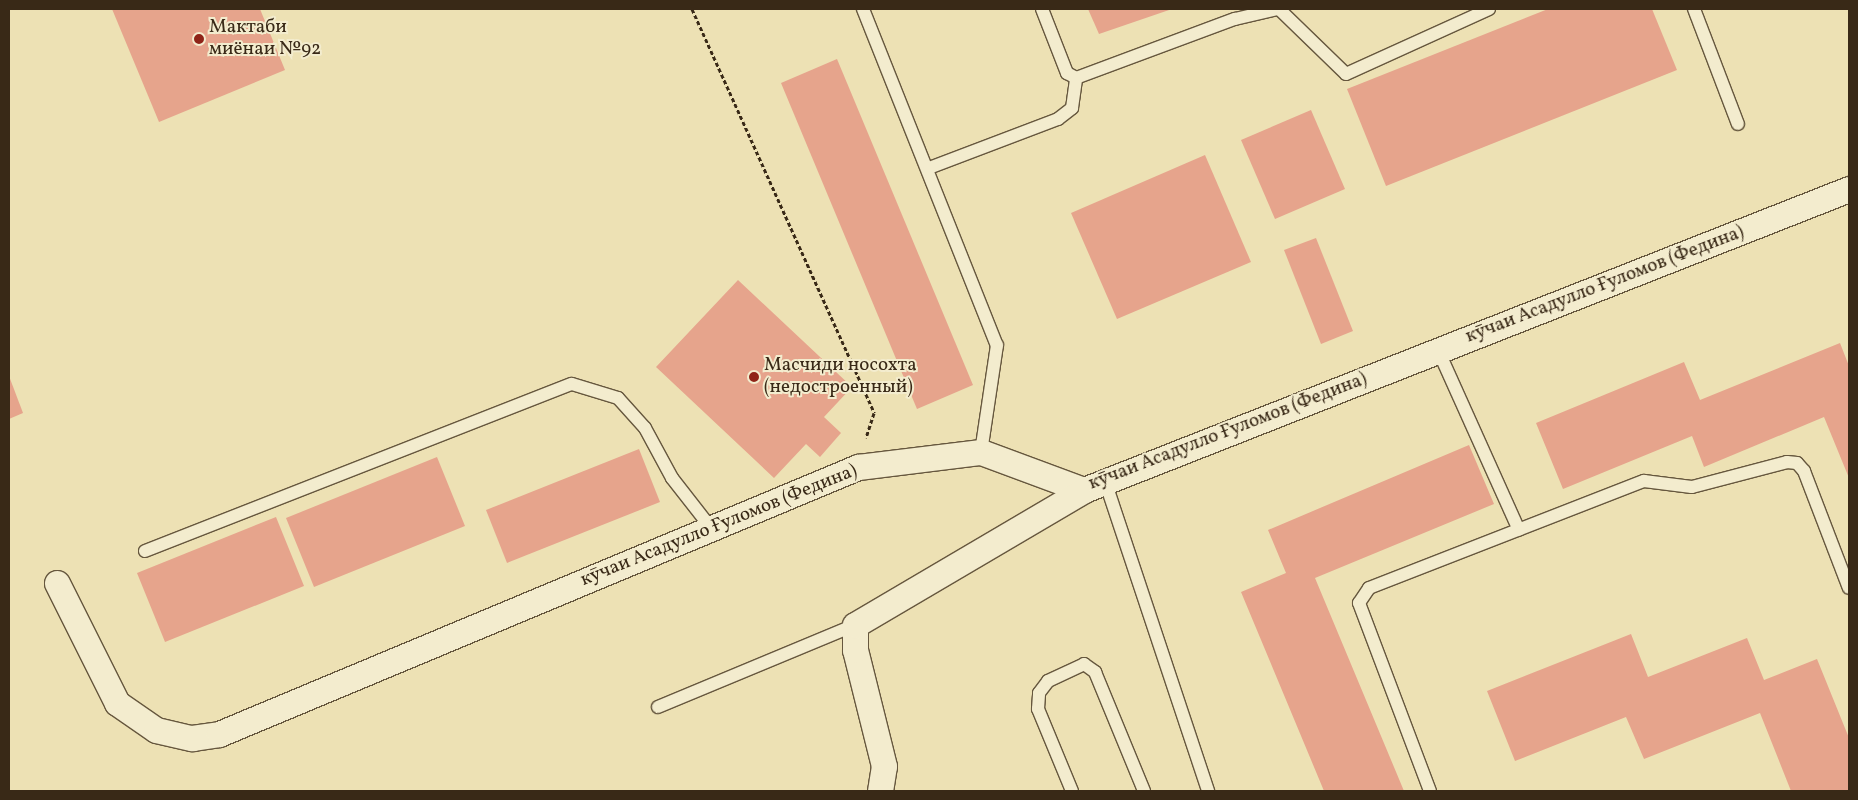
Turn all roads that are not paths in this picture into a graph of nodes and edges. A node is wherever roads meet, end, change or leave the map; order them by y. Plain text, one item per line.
1 (863, 9) edge
2 (1042, 9) edge
3 (1278, 9) edge
4 (1489, 9) edge
5 (1694, 9) edge
6 (1076, 78) junction
7 (1738, 124) dead end
8 (929, 168) junction
9 (1849, 189) edge
10 (1438, 350) junction
11 (981, 452) junction
12 (1095, 486) junction
13 (711, 528) junction
14 (1519, 530) junction
15 (145, 551) dead end
16 (57, 583) dead end
17 (1849, 588) edge
18 (855, 625) junction
19 (658, 707) dead end
20 (880, 791) edge
21 (1072, 791) edge
22 (1144, 791) edge
23 (1208, 791) edge
24 (1430, 791) edge

1 - 8 lane
2 - 6 lane
3 - 4 lane
3 - 6 lane
5 - 7 lane
6 - 8 lane
8 - 11 lane
9 - 10 street, кӯчаи Асадулло Ғуломов (Федина)
10 - 12 street, кӯчаи Асадулло Ғуломов (Федина)
10 - 14 lane
11 - 12 street, кӯчаи Асадулло Ғуломов (Федина)
11 - 13 street, кӯчаи Асадулло Ғуломов (Федина)
12 - 18 street
12 - 23 lane
13 - 15 lane
13 - 16 street, кӯчаи Асадулло Ғуломов (Федина)
14 - 17 lane
14 - 24 lane
18 - 19 lane
18 - 20 street
21 - 22 lane

